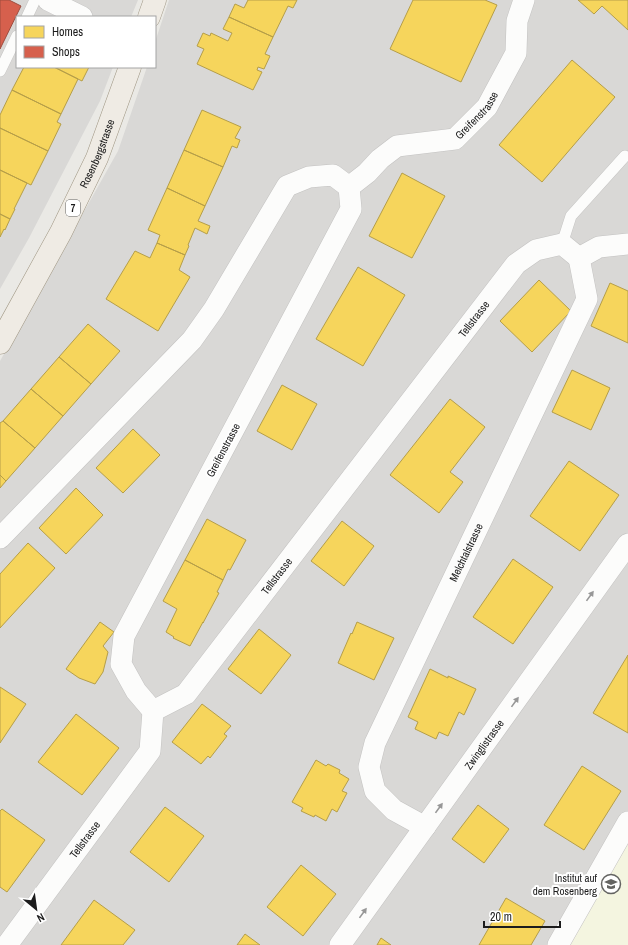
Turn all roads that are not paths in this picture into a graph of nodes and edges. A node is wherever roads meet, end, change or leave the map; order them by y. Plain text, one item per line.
1 (35, 0) edge
2 (48, 0) edge
3 (155, 0) edge
4 (524, 0) edge
5 (27, 16) edge
6 (80, 16) edge
7 (149, 16) edge
8 (16, 38) edge
9 (130, 68) edge
10 (0, 71) edge
11 (625, 156) dead end
12 (349, 187) junction
13 (562, 244) junction
14 (628, 244) edge
15 (579, 258) junction
16 (0, 343) edge
17 (0, 538) edge
18 (628, 544) edge
19 (153, 712) junction
20 (628, 822) edge
21 (425, 827) junction
22 (7, 945) edge
23 (340, 945) edge
24 (558, 945) edge

1 - 5 lane
2 - 6 street
3 - 7 main road
4 - 12 street, Greifenstrasse
8 - 10 lane
9 - 16 main road, Rosenbergstrasse / 7
11 - 13 lane
12 - 17 street
12 - 19 street, Greifenstrasse
13 - 15 street
13 - 19 street, Tellstrasse
14 - 15 street
15 - 21 street, Melchtalstrasse
21 -> 18 street, Zwinglistrasse
19 - 22 street, Tellstrasse
20 - 24 street
23 -> 21 street, Zwinglistrasse

